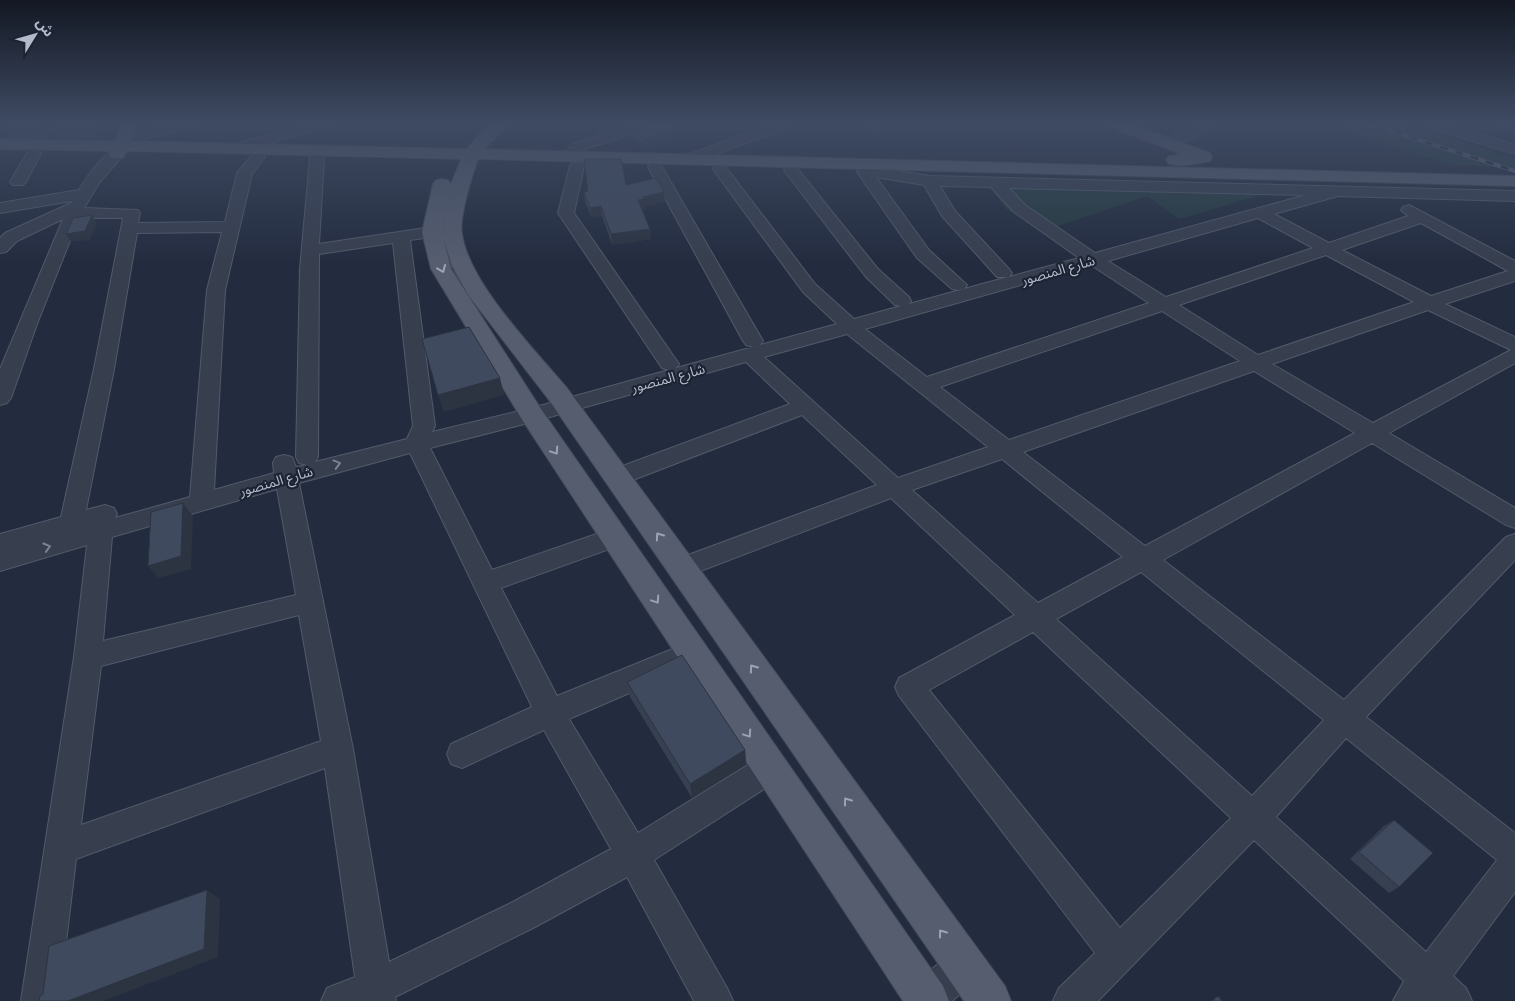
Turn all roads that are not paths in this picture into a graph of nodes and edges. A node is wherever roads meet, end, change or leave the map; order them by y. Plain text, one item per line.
1 (25, 169) edge
2 (101, 169) edge
3 (248, 169) edge
4 (316, 169) edge
5 (455, 169) edge
6 (460, 169) edge
7 (572, 169) edge
8 (656, 169) edge
9 (736, 169) edge
10 (785, 169) edge
11 (861, 169) edge
12 (791, 170) junction
13 (869, 172) junction
14 (921, 174) junction
15 (18, 182) dead end
16 (1515, 182) edge
17 (996, 183) junction
18 (1515, 189) edge
19 (1296, 191) junction
20 (1335, 192) junction
21 (1378, 193) junction
22 (1515, 196) edge
23 (77, 205) junction
24 (0, 208) edge
25 (1260, 213) junction
26 (1422, 217) junction
27 (232, 227) junction
28 (130, 228) junction
29 (432, 232) junction
30 (401, 236) junction
31 (0, 248) edge
32 (311, 250) junction
33 (1328, 250) junction
34 (1089, 256) junction
35 (1515, 268) edge
36 (1003, 273) junction
37 (1515, 275) edge
38 (958, 285) junction
39 (902, 301) junction
40 (1429, 303) junction
41 (1164, 304) junction
42 (845, 322) junction
43 (1515, 345) edge
44 (751, 348) junction
45 (1515, 355) edge
46 (1256, 363) junction
47 (669, 364) junction
48 (924, 385) junction
49 (0, 398) edge
50 (562, 400) junction
51 (805, 406) junction
52 (528, 409) junction
53 (1371, 434) junction
54 (420, 435) junction
55 (1006, 450) junction
56 (293, 466) junction
57 (616, 477) junction
58 (894, 488) junction
59 (201, 494) junction
60 (1515, 519) edge
61 (102, 523) junction
62 (72, 531) junction
63 (614, 537) junction
64 (0, 544) edge
65 (1515, 544) edge
66 (1143, 559) junction
67 (0, 561) edge
68 (682, 568) junction
69 (485, 583) junction
70 (310, 602) junction
71 (1036, 617) junction
72 (692, 653) junction
73 (88, 657) junction
74 (550, 713) junction
75 (1345, 719) junction
76 (338, 749) junction
77 (462, 754) dead end
78 (770, 768) junction
79 (1253, 818) junction
80 (61, 848) junction
81 (633, 854) junction
82 (1515, 854) edge
83 (1515, 864) edge
84 (1118, 954) junction
85 (965, 966) junction
86 (376, 994) edge
87 (1432, 994) edge
88 (927, 1000) edge
89 (40, 1001) edge
90 (340, 1001) edge
91 (714, 1001) edge
92 (990, 1001) edge
93 (1072, 1001) edge

1 - 15 street
2 - 23 street
3 - 27 street
4 - 32 street
5 - 29 main road
6 - 50 main road
7 - 47 street
8 - 44 street
9 - 42 street
10 - 12 main road
11 - 14 main road
12 - 13 main road
12 - 39 street
13 - 14 main road
13 - 38 street
14 - 16 main road
14 - 17 street
14 - 18 main road
14 - 36 street
17 - 19 street
17 - 34 street
19 - 20 street
19 - 34 street, شارع المنصور
20 - 21 street
20 - 25 street, شارع المنصور
21 - 22 street
21 - 26 street
23 - 24 street
23 - 28 street
23 - 31 street
23 - 49 street
25 - 33 street
25 - 34 street, شارع المنصور
26 - 33 street
26 - 35 street
27 - 28 street
27 - 59 street
28 - 62 street
29 - 30 street
29 -> 52 main road
30 - 32 street
30 - 54 street
32 - 56 street
33 - 40 street
33 - 41 street
34 - 36 street, شارع المنصور
34 - 41 street
34 - 42 street, شارع المنصور
36 - 38 street, شارع المنصور
37 - 40 street
38 - 39 street, شارع المنصور
39 - 42 street, شارع المنصور
40 - 43 street
40 - 46 street
41 - 46 street
41 - 48 street
42 - 44 street, شارع المنصور
42 - 48 street
44 - 47 street, شارع المنصور
44 - 50 street, شارع المنصور
44 - 51 street
45 - 53 street
46 - 53 street
46 - 55 street
47 - 50 street, شارع المنصور
48 - 55 street
50 - 52 street, شارع المنصور
50 - 57 main road
51 - 57 street
51 - 58 street
52 - 54 street, شارع المنصور
52 -> 63 main road
53 - 60 street
53 - 66 street
56 -> 54 street, شارع المنصور
54 - 56 street, شارع المنصور
54 - 69 street
55 - 58 street
55 - 66 street
56 - 59 street, شارع المنصور
56 - 70 street
68 -> 57 main road
58 - 68 street
58 - 71 street
59 - 61 street, شارع المنصور
61 - 62 street, شارع المنصور
61 - 73 street
62 - 64 street, شارع المنصور
67 -> 62 street, شارع المنصور
63 - 69 street
63 -> 72 main road
65 - 75 street
66 - 71 street
66 - 75 street
85 -> 68 main road
69 - 74 street
70 - 73 street
70 - 76 street
71 - 79 street
71 - 84 street
72 - 74 street
72 -> 78 main road
73 - 80 street
74 - 77 street
74 - 81 street
75 - 79 street
75 - 82 street
76 - 80 street
76 - 86 street
78 - 81 street
78 - 88 main road
79 - 84 street
79 - 87 street
80 - 89 street
81 - 86 street
81 - 91 street
83 - 87 street
84 - 93 street
85 - 88 street
85 - 92 main road
86 - 90 street

